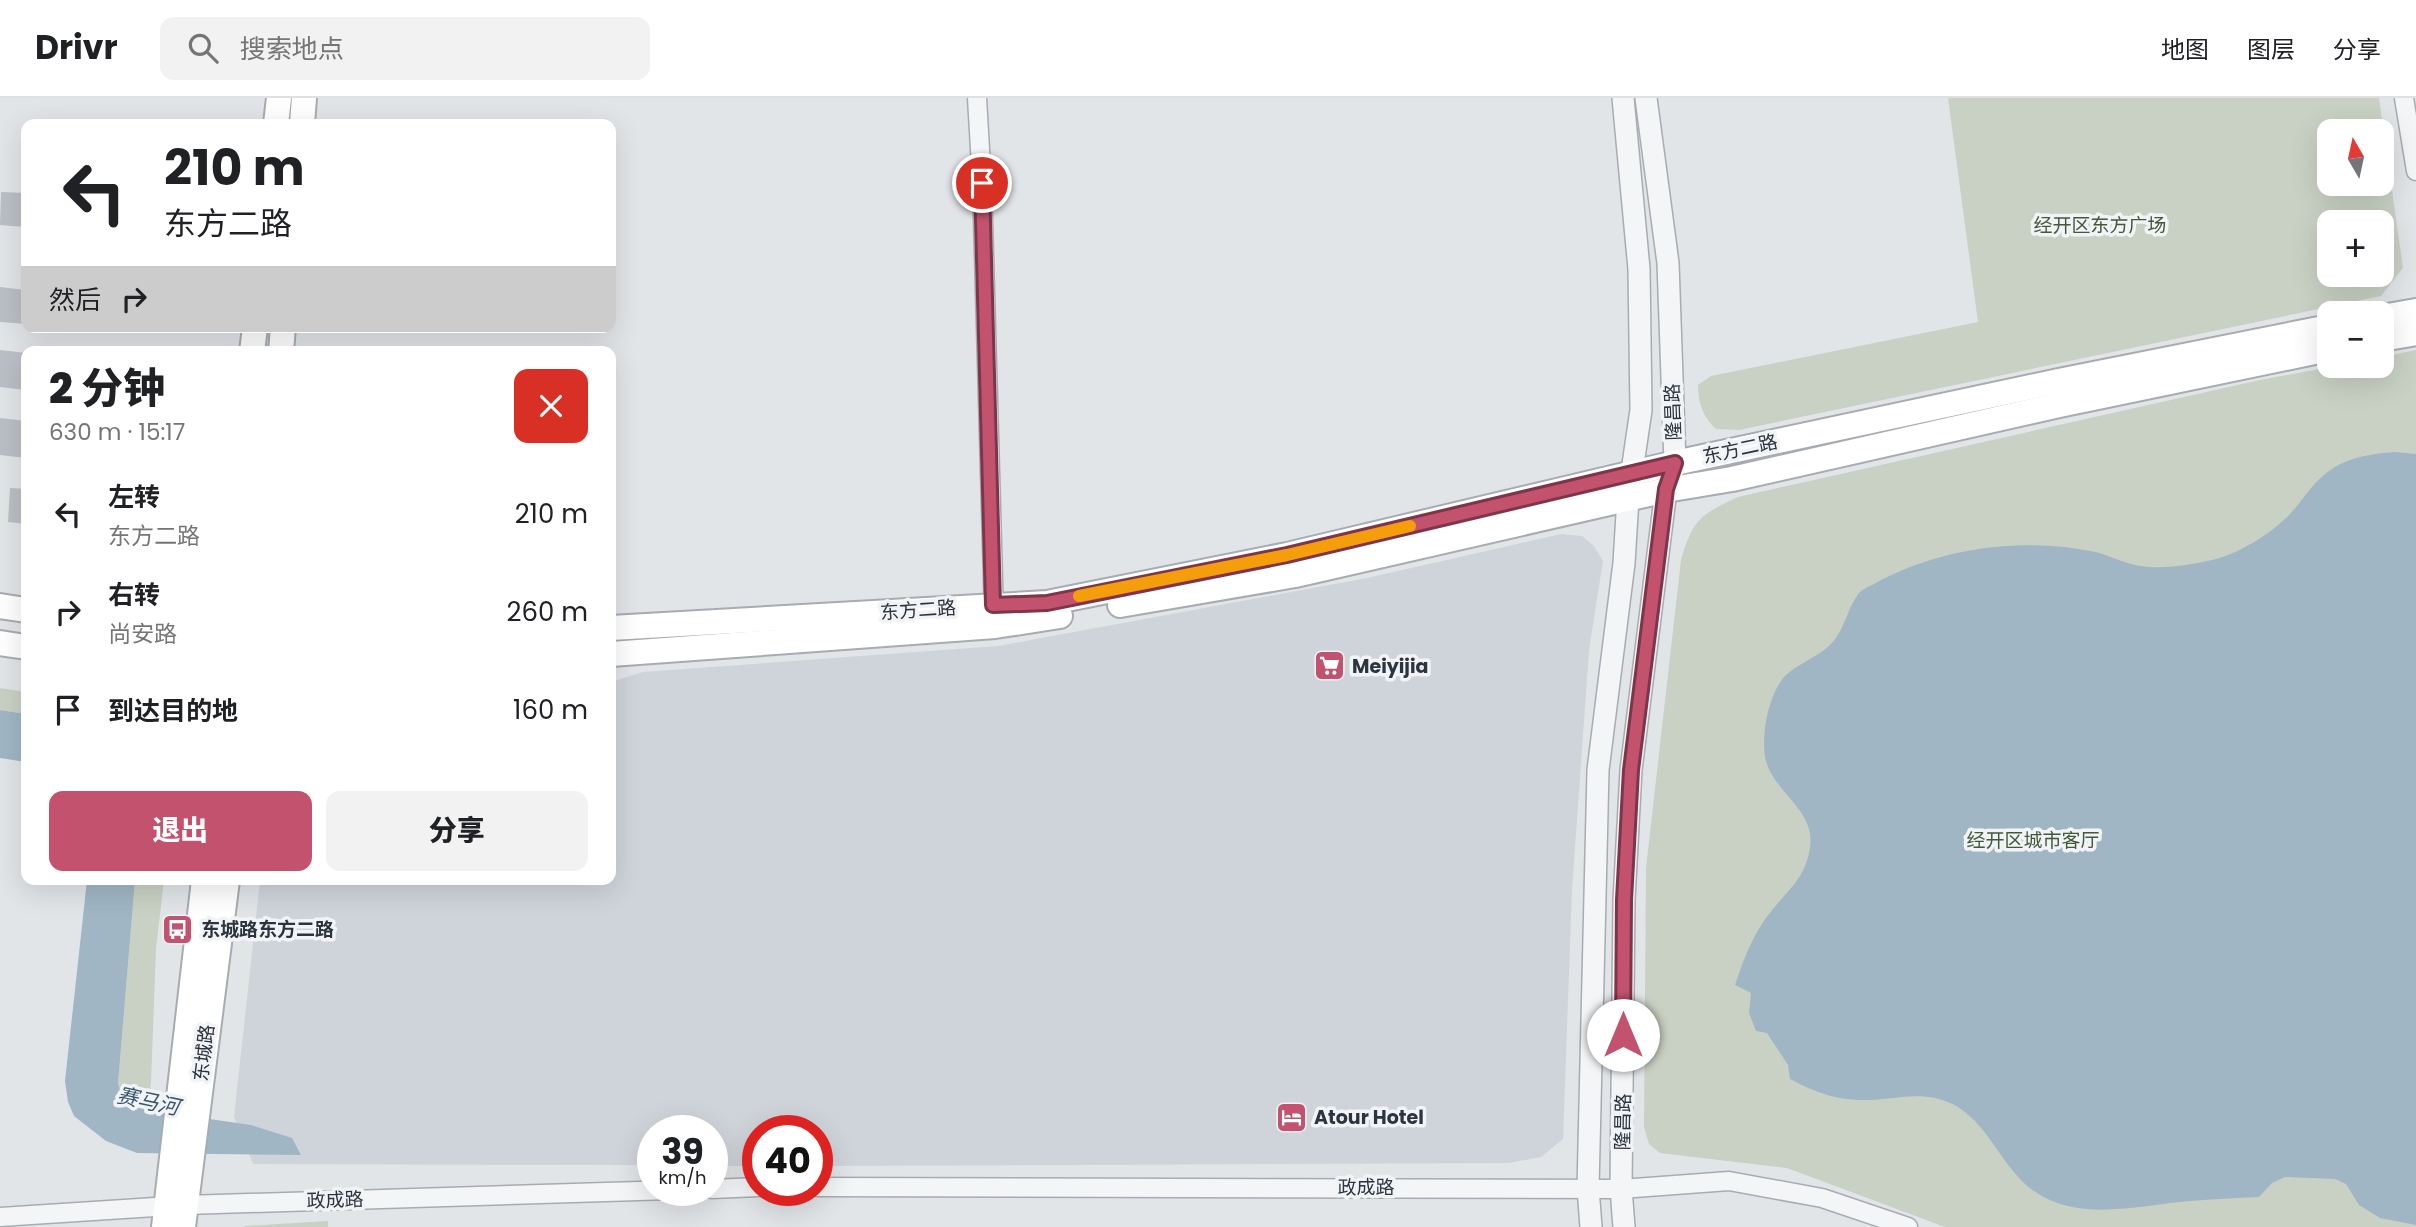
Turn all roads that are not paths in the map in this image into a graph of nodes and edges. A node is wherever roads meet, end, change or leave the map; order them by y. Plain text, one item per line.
1 (279, 98) edge
2 (304, 98) edge
3 (976, 98) edge
4 (1623, 98) edge
5 (1646, 98) edge
6 (2404, 98) edge
7 (277, 119) edge
8 (302, 119) edge
9 (2416, 171) edge
10 (2416, 311) edge
11 (2394, 315) edge
12 (2317, 329) edge
13 (2416, 333) edge
14 (2394, 337) edge
15 (2317, 351) edge
16 (1675, 463) junction
17 (1631, 473) junction
18 (1666, 489) junction
19 (1628, 498) junction
20 (0, 606) edge
21 (21, 609) edge
22 (994, 616) junction
23 (616, 628) edge
24 (0, 643) edge
25 (21, 646) edge
26 (616, 654) edge
27 (204, 885) edge
28 (226, 885) edge
29 (189, 1101) junction
30 (833, 1187) edge
31 (1588, 1188) junction
32 (1621, 1189) junction
33 (637, 1192) edge
34 (175, 1216) edge
35 (0, 1217) edge
36 (1591, 1227) edge
37 (1624, 1227) edge
38 (1908, 1227) edge

1 - 7 main road
2 - 8 main road
3 - 22 street
4 - 17 street, 隆昌路
5 - 16 street, 隆昌路
6 - 9 street
10 - 11 main road
12 - 16 main road, 东方二路
13 - 14 main road
15 - 18 main road, 东方二路
16 - 17 main road, 东方二路
16 - 18 street, 隆昌路
17 - 19 street, 隆昌路
17 - 22 main road, 东方二路
18 - 19 main road, 东方二路
18 - 32 street, 隆昌路
19 - 22 main road, 东方二路
19 - 31 street, 隆昌路
20 - 21 main road
22 - 23 main road, 东方二路
22 - 26 main road, 东方二路
24 - 25 main road
27 - 29 main road, 东城路
28 - 29 main road, 东城路
29 - 34 main road, 东城路
30 - 31 street, 政成路
31 - 32 street, 政成路
31 - 36 street, 隆昌路
32 - 37 street, 隆昌路
32 - 38 street, 政成路
33 - 34 street, 政成路
34 - 35 street, 政成路

